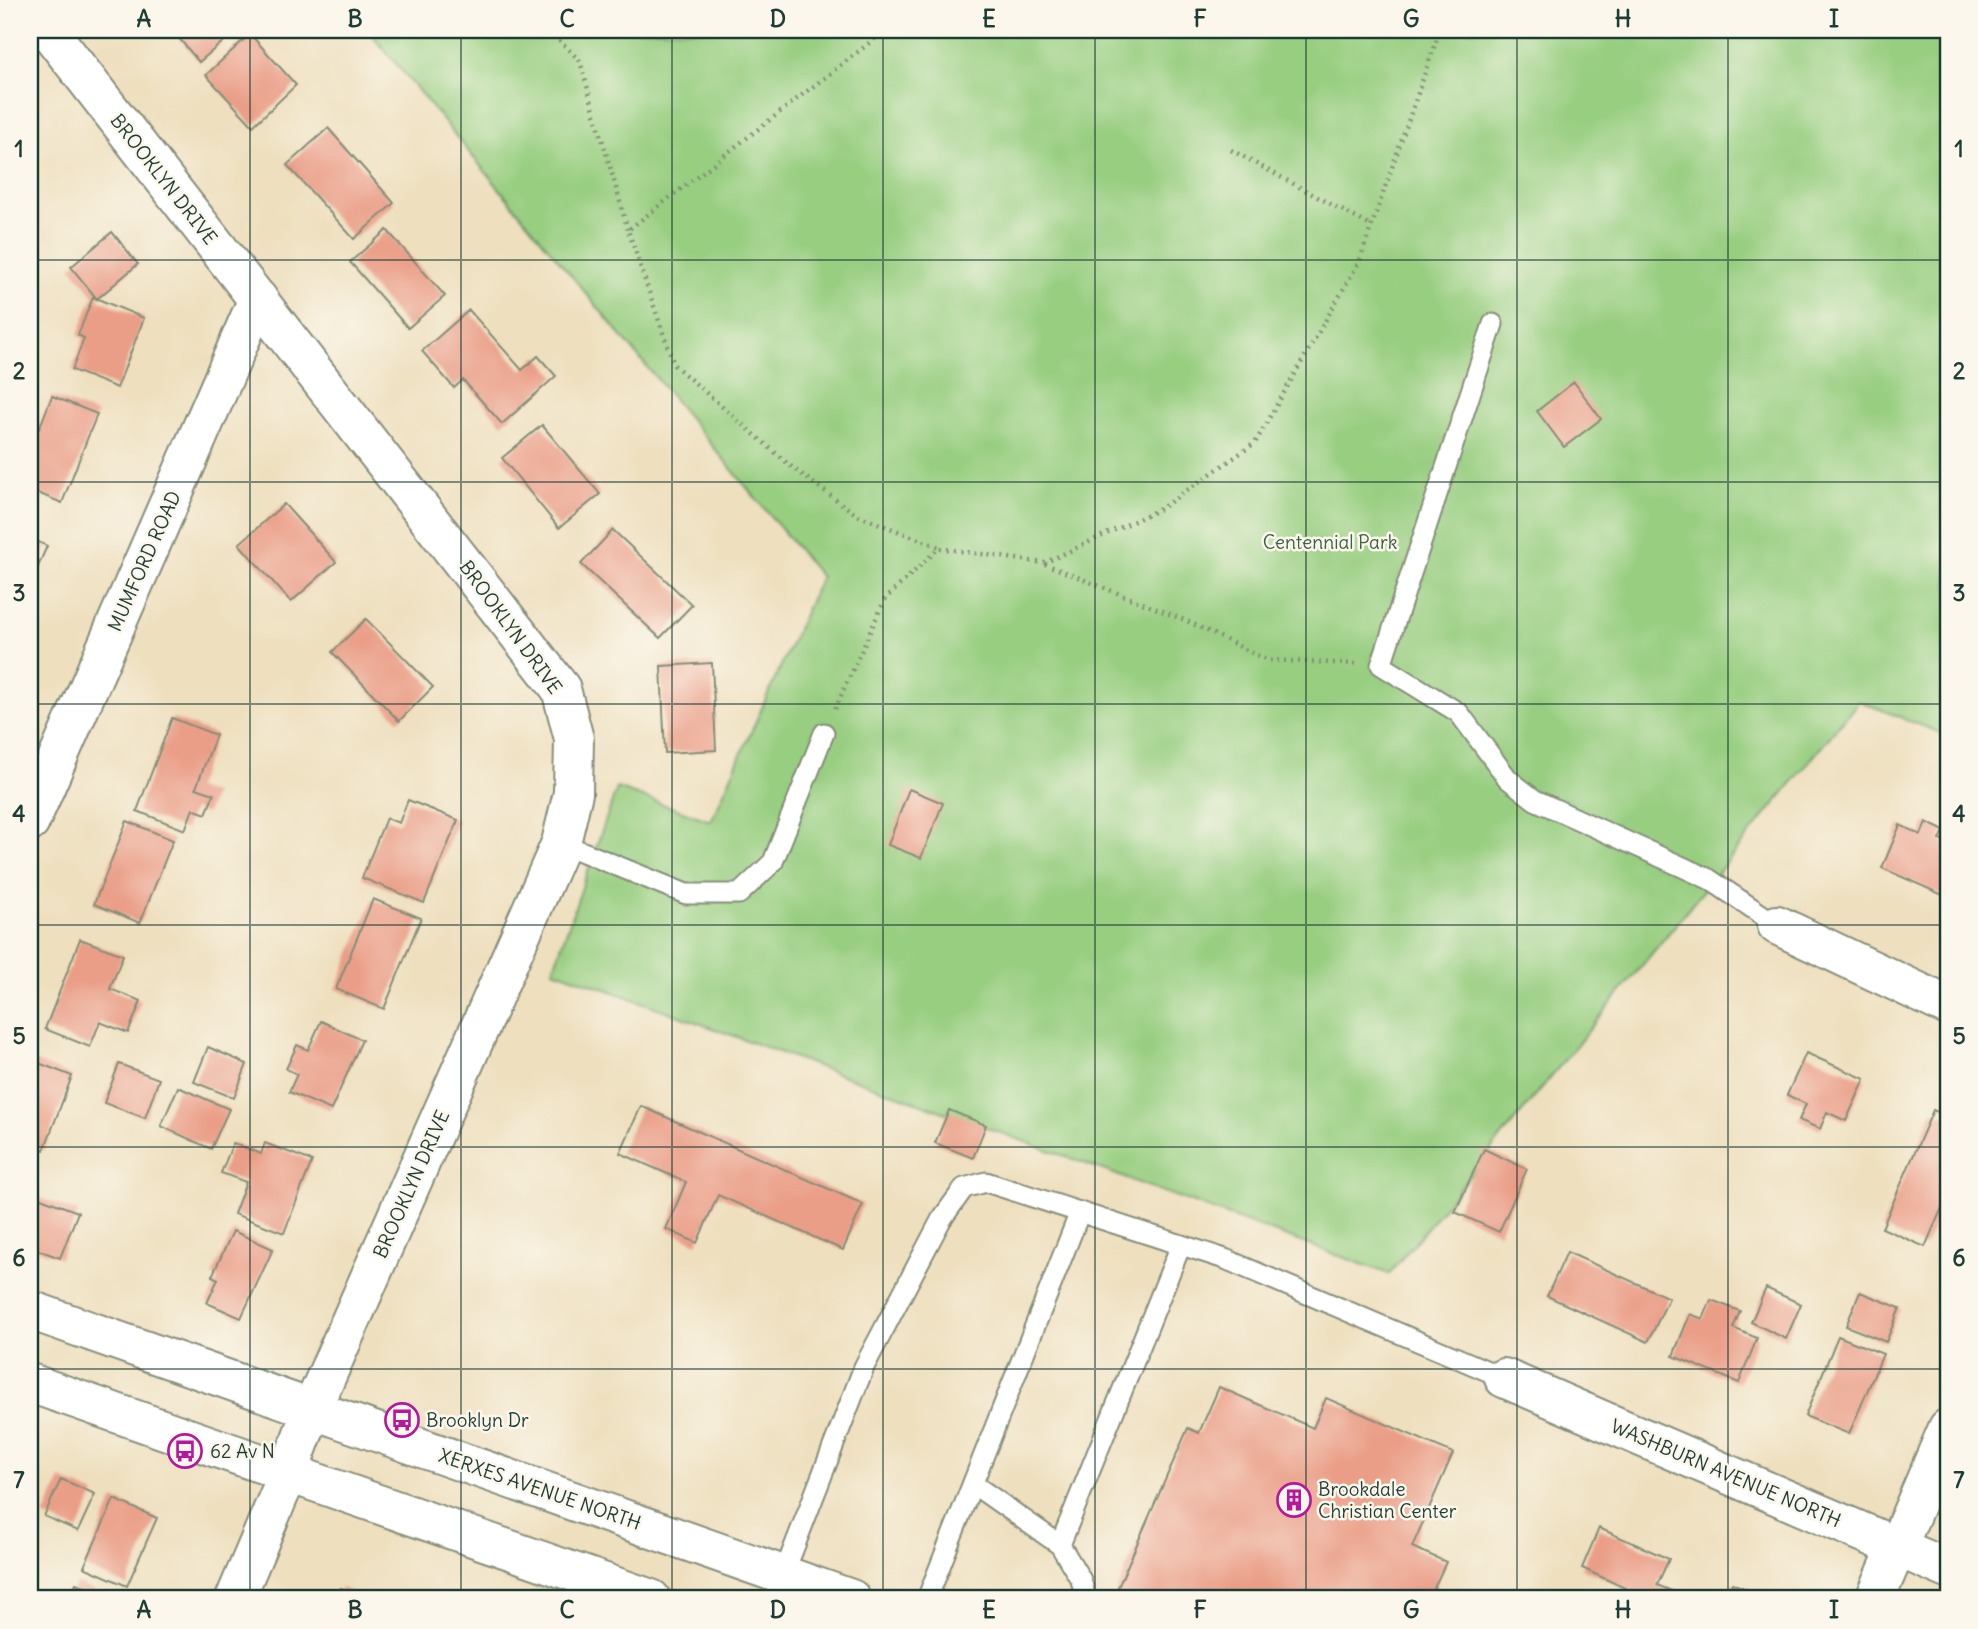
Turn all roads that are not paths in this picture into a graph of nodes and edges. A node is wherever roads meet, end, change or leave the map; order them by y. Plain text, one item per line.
1 (48, 30) edge
2 (258, 299) junction
3 (1493, 324) dead end
4 (824, 733) road end
5 (30, 822) edge
6 (561, 843) junction
7 (1777, 925) joint
8 (1948, 1006) edge
9 (1080, 1212) junction
10 (1181, 1245) junction
11 (30, 1310) edge
12 (1504, 1378) joint
13 (30, 1383) edge
14 (312, 1409) junction
15 (1948, 1428) edge
16 (289, 1474) junction
17 (972, 1484) junction
18 (1060, 1545) junction
19 (1899, 1547) junction
20 (1948, 1569) edge
21 (778, 1587) edge
22 (235, 1599) edge
23 (651, 1599) edge
24 (851, 1599) edge
25 (927, 1599) edge
26 (1086, 1599) edge
27 (1875, 1599) edge

1 - 2 street, BROOKLYN DRIVE
2 - 5 street, MUMFORD ROAD
2 - 6 street, BROOKLYN DRIVE
3 - 7 lane
4 - 6 lane
6 - 14 street, BROOKLYN DRIVE
7 - 8 street
9 - 10 lane
9 - 17 lane
9 - 21 lane
10 - 12 lane
10 - 18 lane
11 - 14 street, XERXES AVENUE NORTH
12 - 19 street, WASHBURN AVENUE NORTH
13 - 16 street
14 - 16 street, BROOKLYN DRIVE
14 - 21 street, XERXES AVENUE NORTH
15 - 19 street
16 - 22 street, BROOKLYN DRIVE
16 - 23 street
17 - 18 lane
17 - 25 lane
18 - 26 lane
19 - 20 street, WASHBURN AVENUE NORTH
19 - 27 street
21 - 24 street, XERXES AVENUE NORTH

